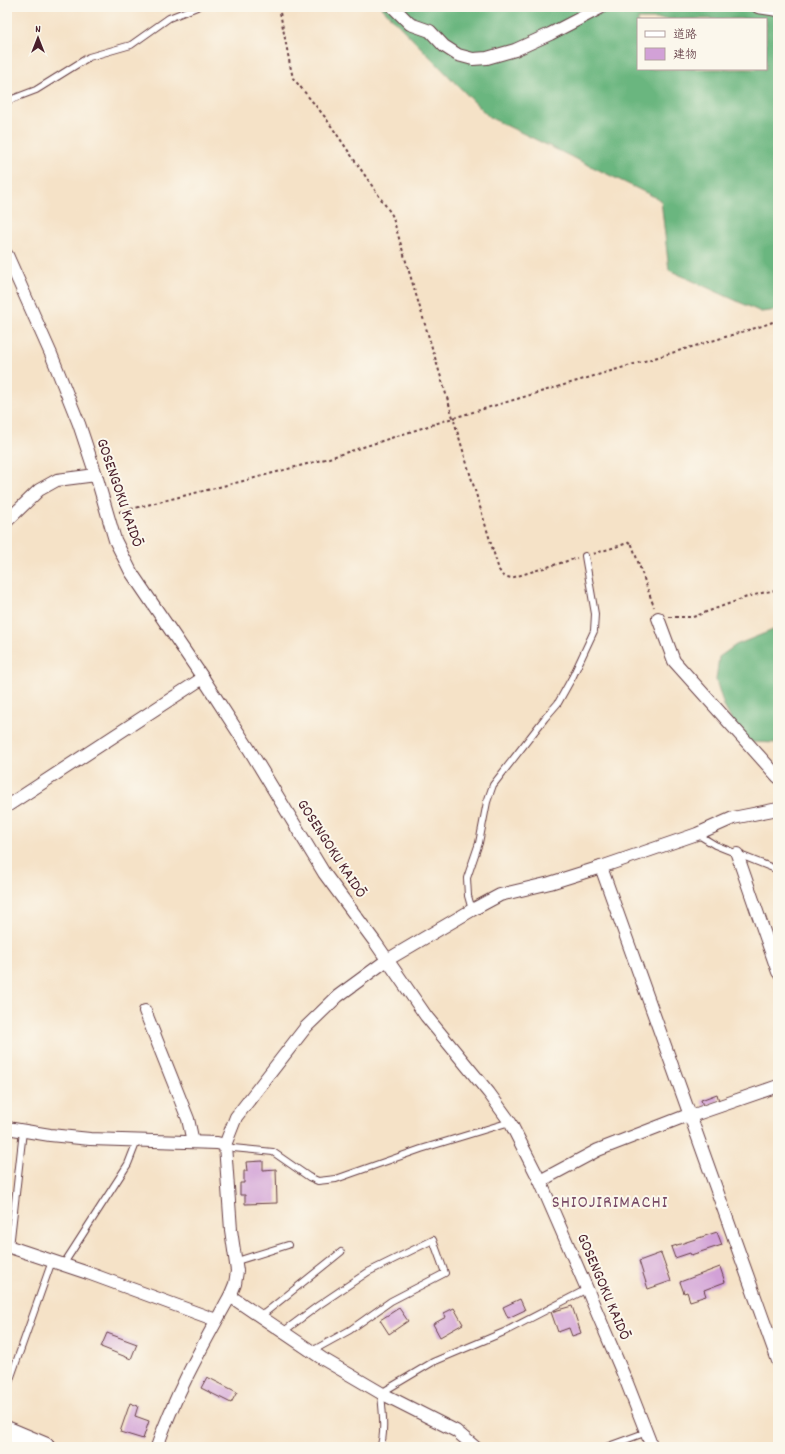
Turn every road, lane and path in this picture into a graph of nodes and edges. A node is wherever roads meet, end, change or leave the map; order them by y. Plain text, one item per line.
1 (197, 7) edge
2 (279, 7) edge
3 (393, 7) edge
4 (602, 7) edge
5 (758, 7) edge
6 (778, 10) edge
7 (7, 101) edge
8 (7, 255) edge
9 (778, 320) edge
10 (453, 418) junction
11 (96, 475) junction
12 (107, 516) junction
13 (7, 521) edge
14 (584, 556) junction
15 (778, 590) edge
16 (658, 618) junction
17 (203, 678) junction
18 (778, 777) edge
19 (7, 806) edge
20 (778, 809) edge
21 (697, 834) junction
22 (737, 854) junction
23 (601, 867) junction
24 (778, 870) edge
25 (472, 910) junction
26 (387, 960) junction
27 (778, 972) edge
28 (146, 1011) dead end
29 (778, 1086) edge
30 (691, 1116) junction
31 (510, 1122) junction
32 (7, 1128) edge
33 (23, 1131) junction
34 (137, 1141) junction
35 (193, 1142) junction
36 (225, 1145) junction
37 (540, 1181) junction
38 (288, 1245) dead end
39 (8, 1246) edge
40 (342, 1252) dead end
41 (237, 1261) junction
42 (58, 1263) junction
43 (587, 1289) junction
44 (230, 1296) junction
45 (261, 1316) junction
46 (216, 1320) junction
47 (284, 1331) junction
48 (312, 1351) junction
49 (778, 1361) edge
50 (7, 1388) edge
51 (381, 1393) junction
52 (7, 1431) edge
53 (647, 1432) junction
54 (45, 1447) edge
55 (157, 1447) edge
56 (380, 1447) edge
57 (475, 1447) edge
58 (606, 1447) edge
59 (652, 1447) edge

1 - 7 lane
2 - 10 path
3 - 4 street
5 - 6 street
8 - 11 street, GOSENGOKU KAIDŌ
9 - 10 path
10 - 12 path
10 - 14 path
11 - 12 street, GOSENGOKU KAIDŌ
11 - 13 street
12 - 17 street, GOSENGOKU KAIDŌ
14 - 16 path
14 - 25 lane
15 - 16 path
16 - 18 street
17 - 19 street
17 - 26 street, GOSENGOKU KAIDŌ
20 - 21 street
21 - 22 lane
21 - 23 street
22 - 24 lane
22 - 27 street
23 - 25 street
23 - 30 street
25 - 26 street
26 - 31 street, GOSENGOKU KAIDŌ
26 - 36 street
28 - 35 street
29 - 30 street
30 - 37 street
30 - 49 street
31 - 36 lane
31 - 37 street, GOSENGOKU KAIDŌ
32 - 33 street
33 - 34 street
33 - 39 lane
34 - 35 street
34 - 42 lane
35 - 36 street
36 - 41 street
37 - 43 street, GOSENGOKU KAIDŌ
38 - 41 lane
39 - 42 street
40 - 45 lane
41 - 44 street
42 - 46 street
42 - 50 lane
43 - 51 lane
43 - 53 street, GOSENGOKU KAIDŌ
44 - 45 street
44 - 46 street
45 - 47 street
46 - 55 street
47 - 48 street
47 - 48 lane
48 - 51 street
51 - 56 lane
51 - 57 street
52 - 54 highway
53 - 58 lane
53 - 59 street, GOSENGOKU KAIDŌ

